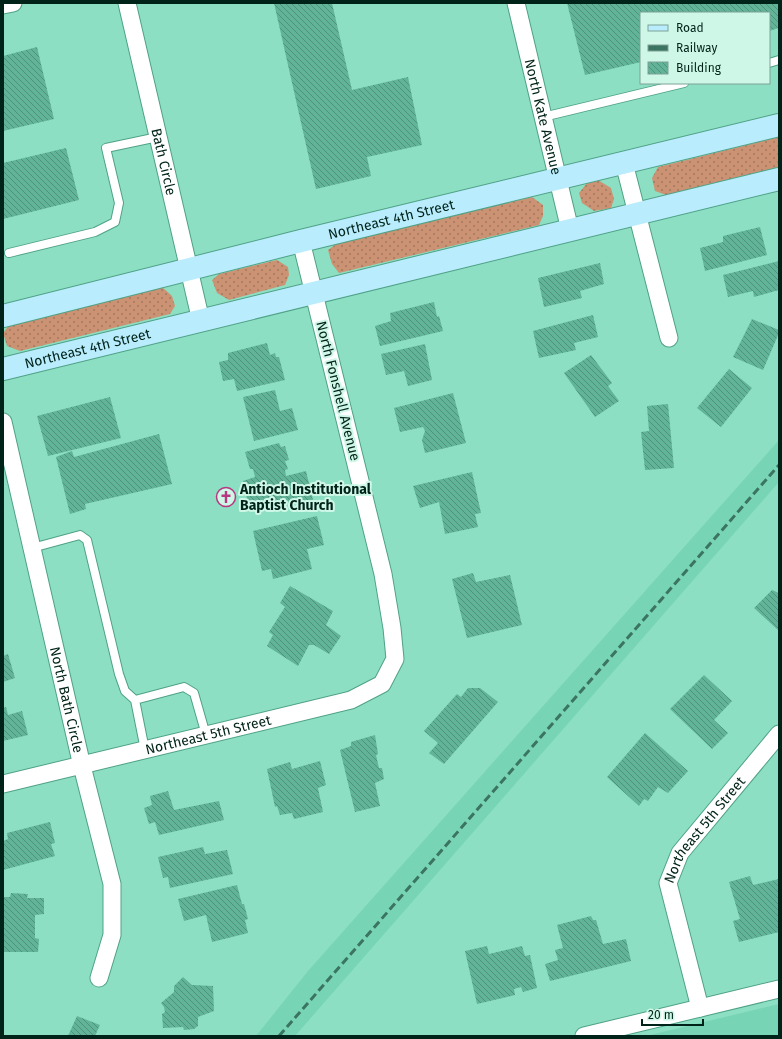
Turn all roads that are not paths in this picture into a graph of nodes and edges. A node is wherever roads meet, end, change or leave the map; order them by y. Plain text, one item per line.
1 (13, 3) edge
2 (127, 3) edge
3 (516, 3) edge
4 (3, 6) edge
5 (680, 84) edge
6 (543, 117) junction
7 (779, 125) edge
8 (158, 137) junction
9 (624, 163) junction
10 (557, 179) junction
11 (779, 179) edge
12 (637, 214) junction
13 (570, 230) junction
14 (301, 241) junction
15 (10, 253) dead end
16 (189, 270) junction
17 (314, 293) junction
18 (3, 316) edge
19 (201, 321) junction
20 (669, 338) dead end
21 (3, 369) edge
22 (3, 422) edge
23 (32, 548) junction
24 (395, 658) joint
25 (135, 700) junction
26 (779, 734) edge
27 (206, 736) junction
28 (145, 750) junction
29 (82, 766) junction
30 (3, 784) edge
31 (99, 978) dead end
32 (779, 989) edge
33 (700, 1008) junction
34 (584, 1036) edge

1 - 4 street
2 - 8 street, Bath Circle
3 - 6 street, North Kate Avenue
5 - 6 lane
6 - 10 street, North Kate Avenue
7 - 9 main road, Northeast 4th Street
8 - 15 lane
8 - 16 street, Bath Circle
9 - 10 main road, Northeast 4th Street
9 - 12 street
10 - 13 street, North Kate Avenue
10 - 14 main road, Northeast 4th Street
11 - 12 main road, Northeast 4th Street
12 - 13 main road, Northeast 4th Street
12 - 20 street
13 - 17 main road, Northeast 4th Street
14 - 16 main road, Northeast 4th Street
14 - 17 street, North Fonshell Avenue
16 - 18 main road, Northeast 4th Street
16 - 19 street, Bath Circle
17 - 19 main road, Northeast 4th Street
17 - 24 street, North Fonshell Avenue
19 - 21 main road, Northeast 4th Street
22 - 23 street, North Bath Circle
23 - 25 lane
23 - 29 street, North Bath Circle
24 - 27 street, Northeast 5th Street
25 - 27 lane
25 - 28 lane
26 - 33 street, Northeast 5th Street
27 - 28 street, Northeast 5th Street
28 - 29 street, Northeast 5th Street
29 - 30 street, Northeast 5th Street
29 - 31 street, North Bath Circle
32 - 33 street
33 - 34 street

